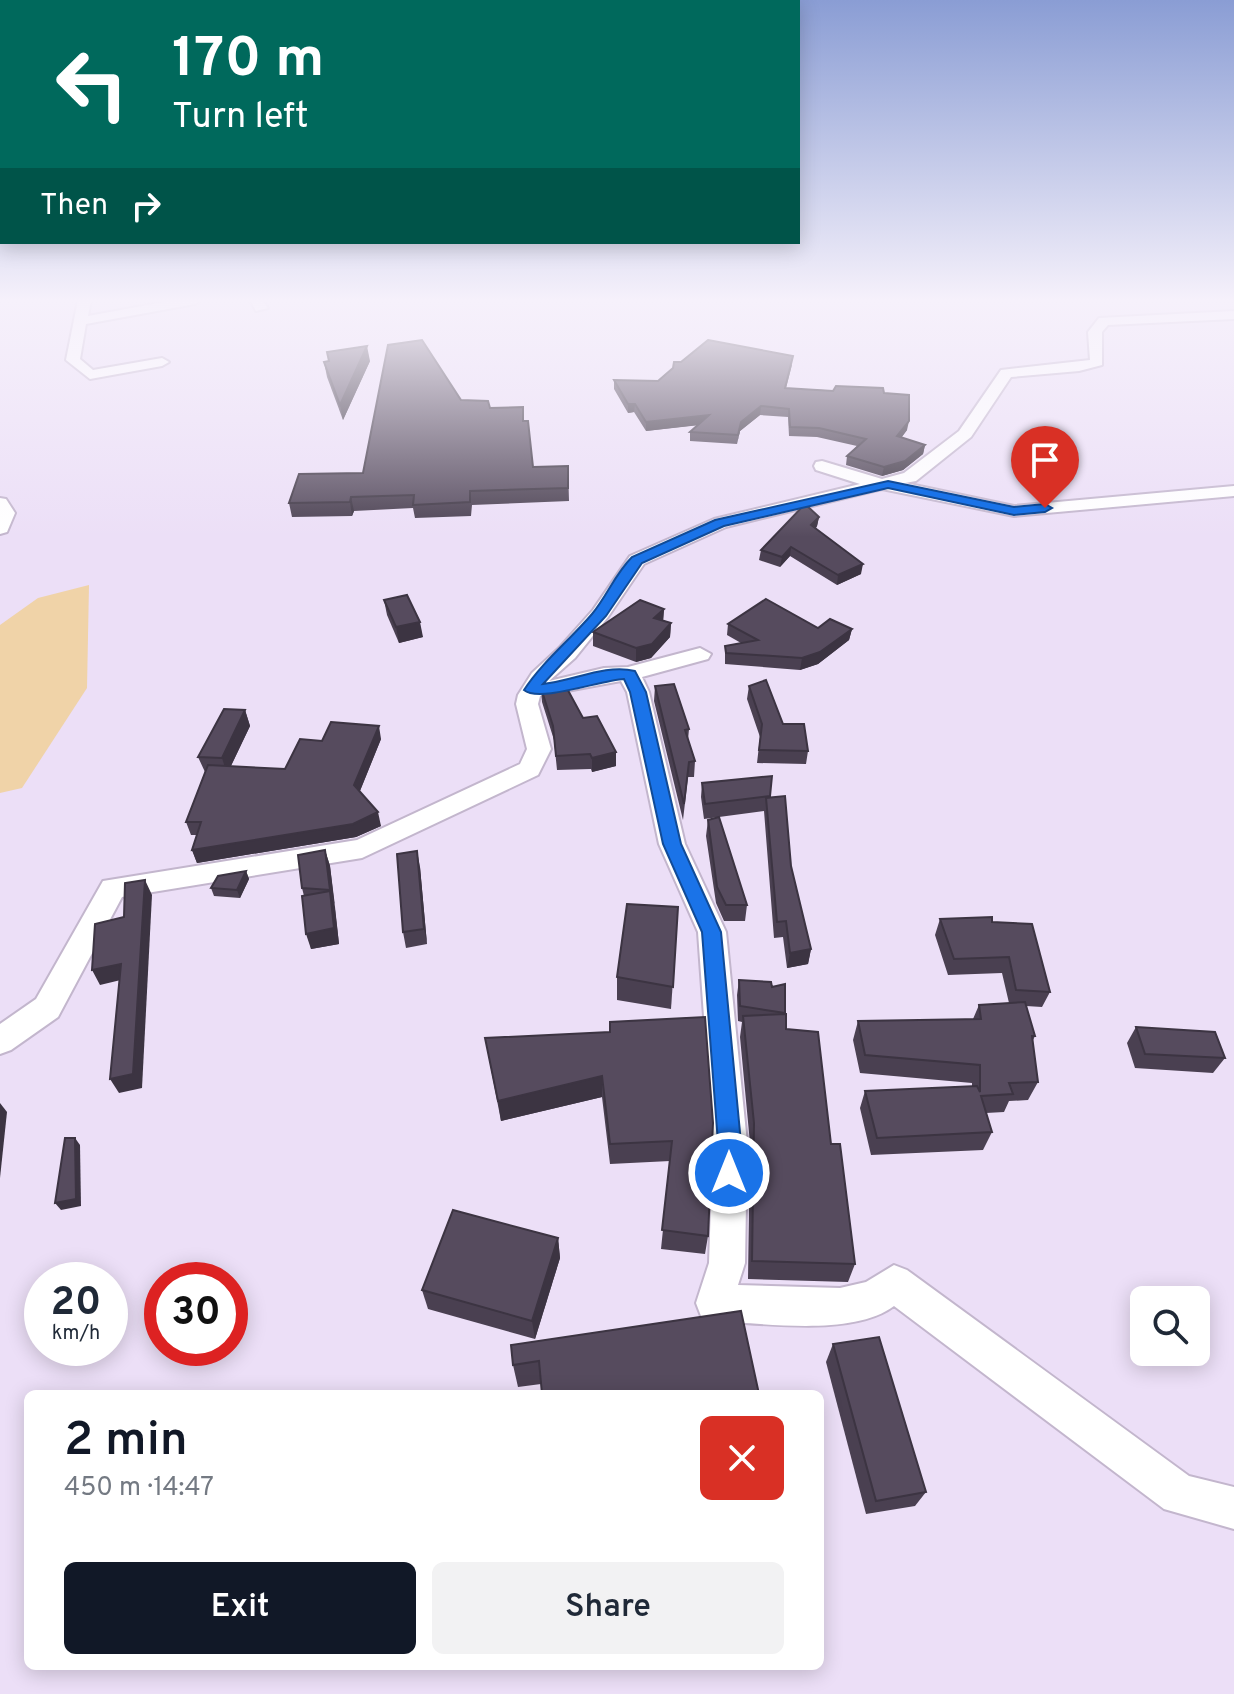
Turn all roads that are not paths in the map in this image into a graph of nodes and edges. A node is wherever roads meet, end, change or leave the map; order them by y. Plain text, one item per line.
1 (1002, 379) edge
2 (822, 466) dead end
3 (888, 484) junction
4 (1234, 491) edge
5 (0, 503) edge
6 (0, 528) edge
7 (700, 654) dead end
8 (629, 674) junction
9 (532, 690) junction
10 (0, 1041) edge
11 (1234, 1508) edge

1 - 3 street
2 - 3 street
3 - 4 street
3 - 9 street
5 - 6 street
7 - 8 street
8 - 9 street
8 - 11 street
9 - 10 street

